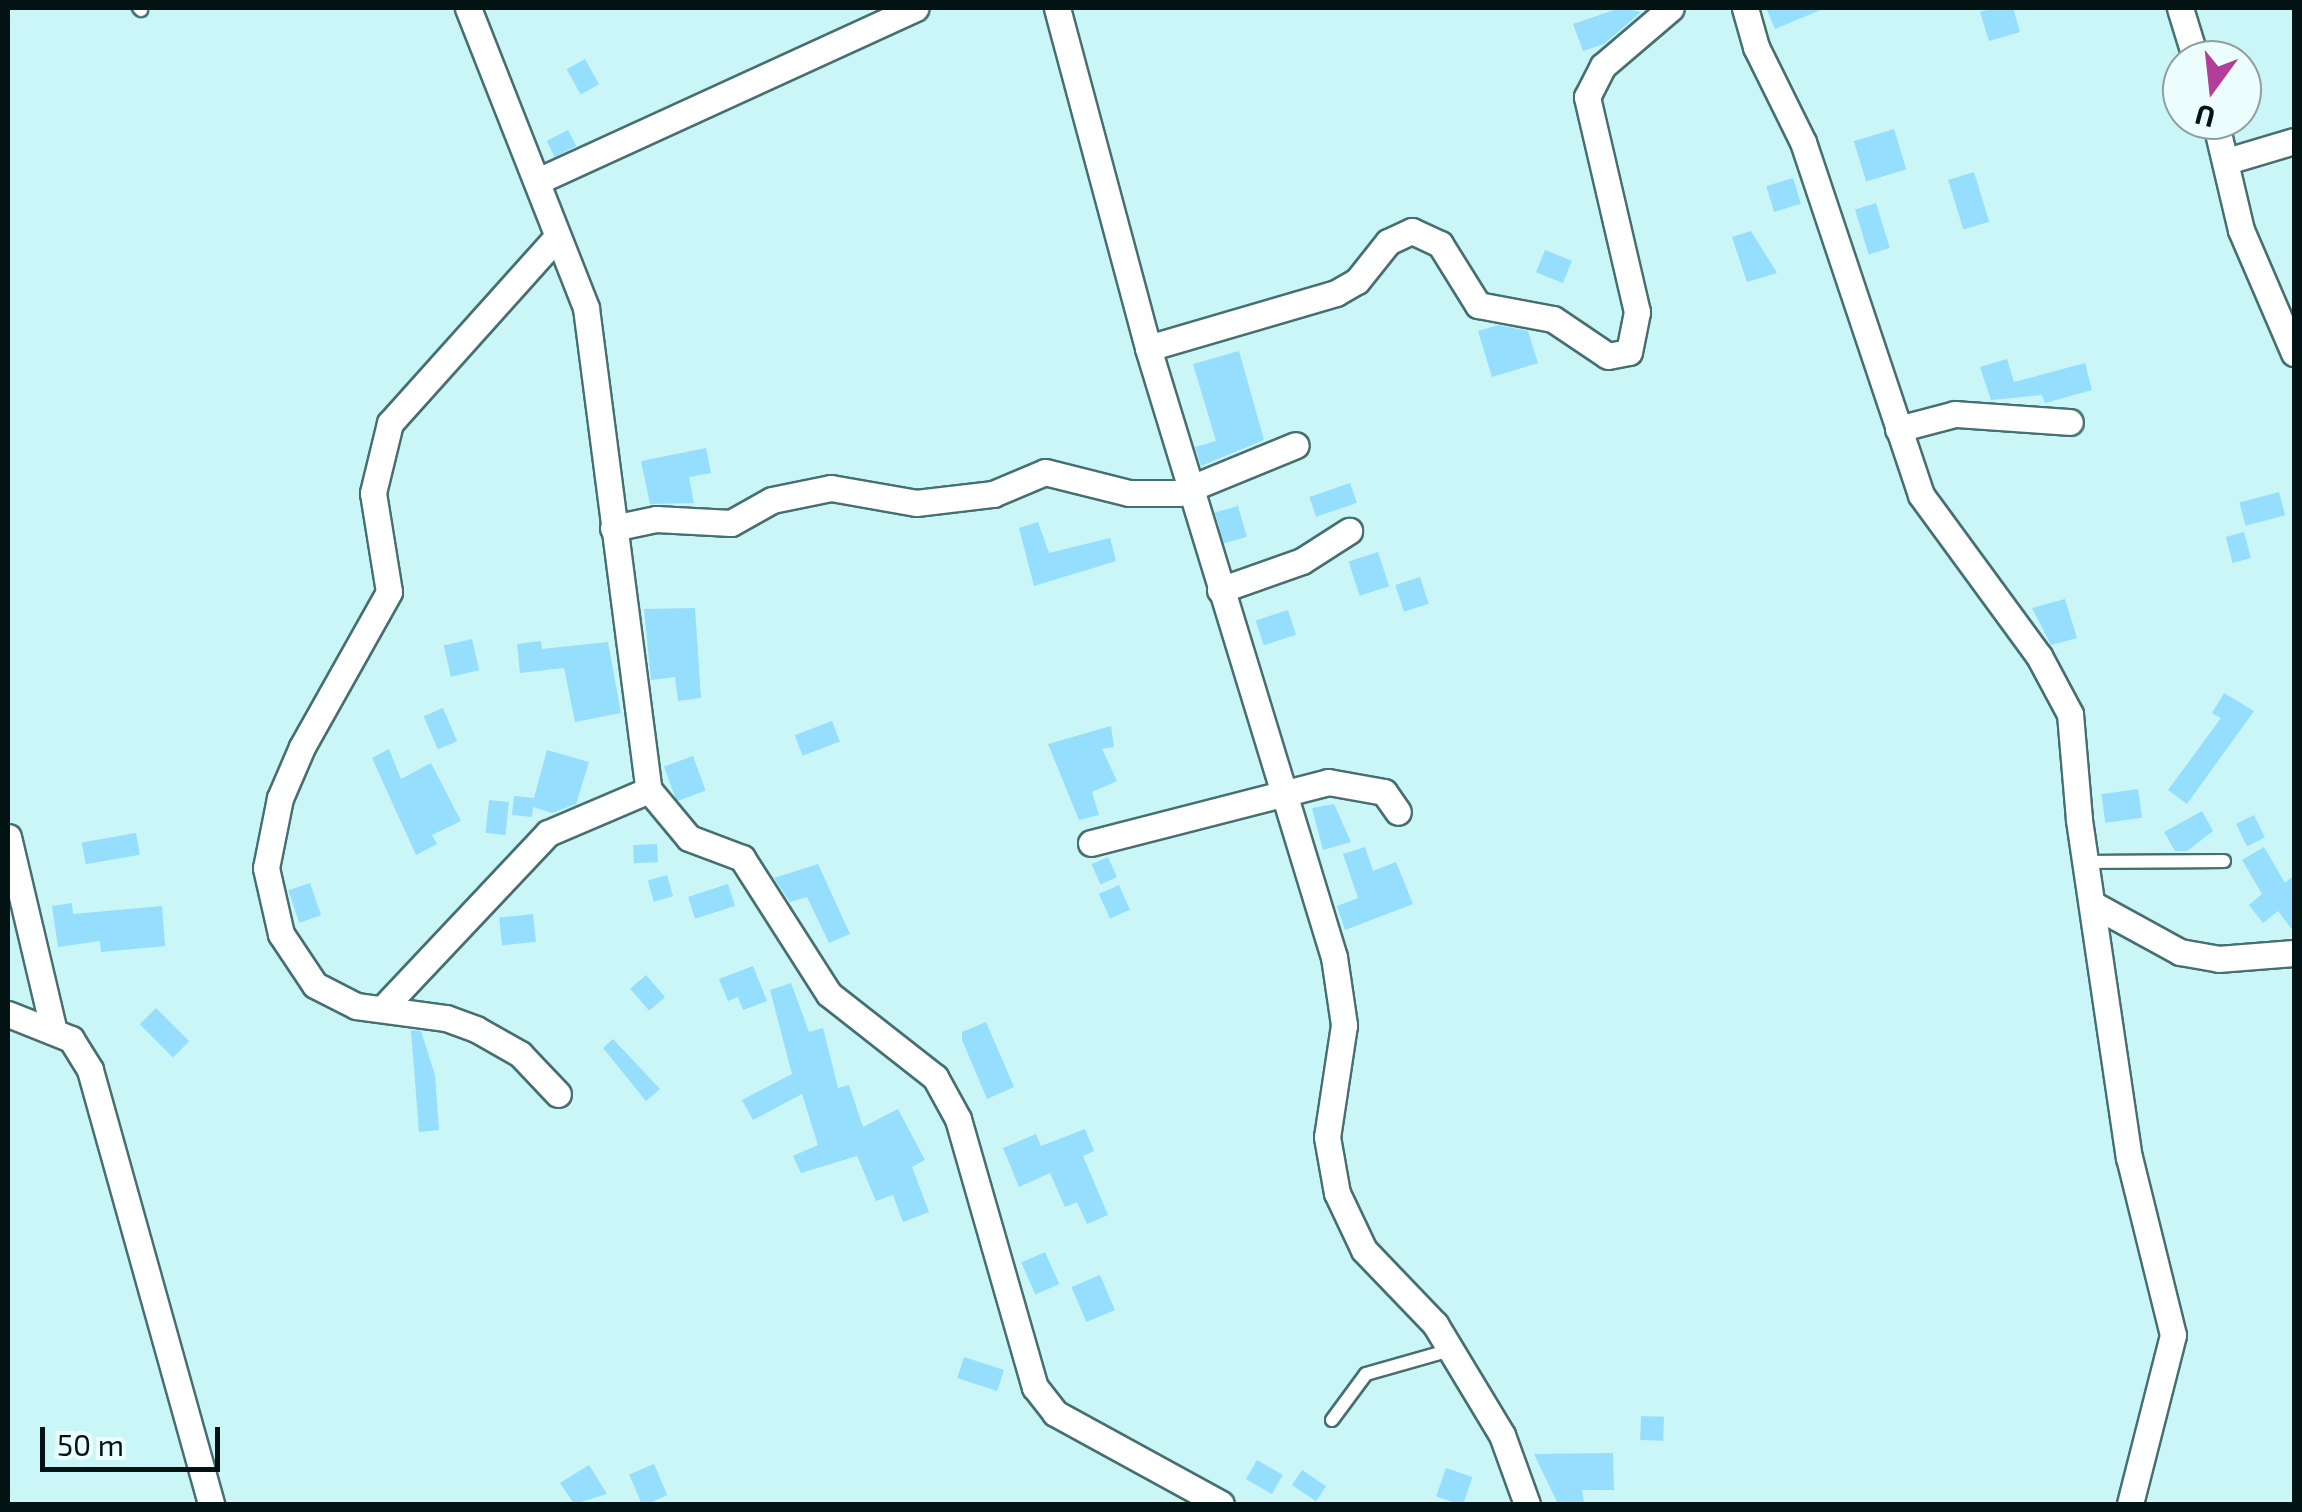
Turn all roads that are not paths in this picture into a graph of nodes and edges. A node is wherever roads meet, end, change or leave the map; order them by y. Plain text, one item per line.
1 (468, 8) edge
2 (915, 8) edge
3 (1057, 8) edge
4 (1671, 8) edge
5 (1745, 8) edge
6 (2180, 8) edge
7 (2190, 40) edge
8 (2221, 140) edge
9 (2294, 141) edge
10 (2227, 161) junction
11 (540, 180) junction
12 (557, 236) junction
13 (1148, 348) junction
14 (2294, 353) edge
15 (2070, 422) dead end
16 (1898, 429) junction
17 (1296, 445) dead end
18 (1191, 490) junction
19 (613, 528) junction
20 (1348, 532) dead end
21 (1220, 590) junction
22 (649, 790) junction
23 (1284, 794) junction
24 (1398, 812) dead end
25 (8, 837) edge
26 (1091, 843) dead end
27 (2224, 861) dead end
28 (2088, 862) junction
29 (2096, 906) junction
30 (20, 926) edge
31 (2294, 952) edge
32 (384, 1008) junction
33 (8, 1014) edge
34 (53, 1027) junction
35 (558, 1094) dead end
36 (1450, 1350) junction
37 (1332, 1420) dead end
38 (211, 1504) edge
39 (1221, 1504) edge
40 (1527, 1504) edge
41 (2130, 1504) edge

1 - 11 street
2 - 11 street
3 - 13 street
4 - 13 street
5 - 16 street
6 - 7 street
8 - 10 street
9 - 10 street
10 - 14 street
11 - 12 street
12 - 19 street
12 - 32 street
13 - 18 street
15 - 16 street
16 - 28 street
17 - 18 street
18 - 19 street
18 - 21 street
19 - 22 street
20 - 21 street
21 - 23 street
22 - 32 street
22 - 39 street
23 - 24 street
23 - 26 street
23 - 36 street
25 - 30 street
27 - 28 lane
28 - 29 street
29 - 31 street
29 - 41 street
30 - 34 street
32 - 35 street
33 - 34 street
34 - 38 street
36 - 37 lane
36 - 40 street

